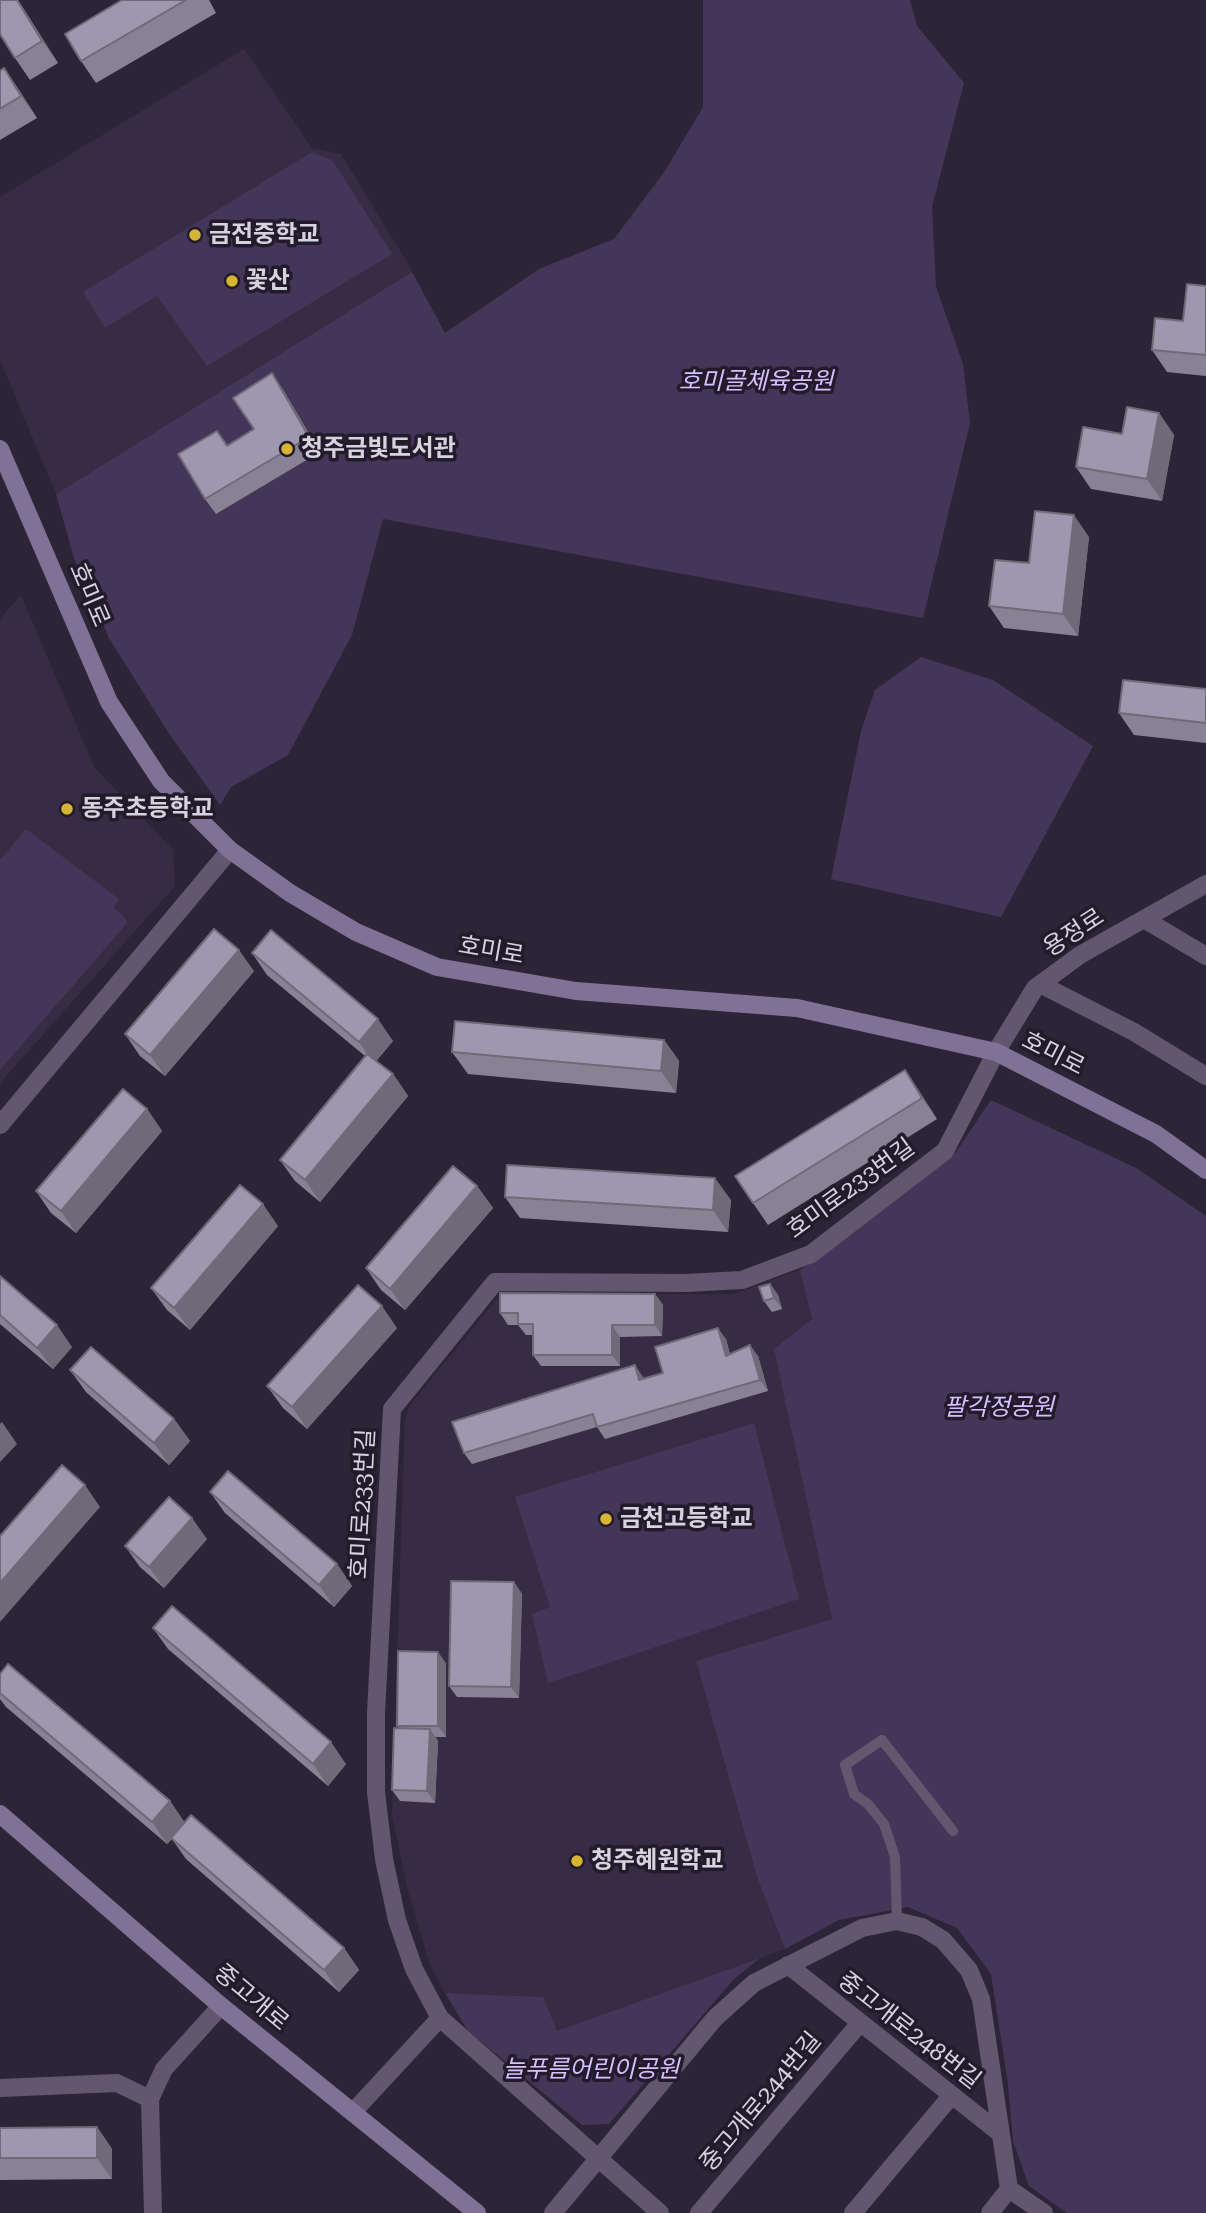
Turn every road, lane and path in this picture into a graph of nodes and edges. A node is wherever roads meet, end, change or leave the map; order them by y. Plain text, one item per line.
1 (0, 449) edge
2 (230, 850) junction
3 (1206, 884) edge
4 (1144, 919) junction
5 (1206, 956) edge
6 (1041, 984) junction
7 (996, 1052) junction
8 (1206, 1076) edge
9 (0, 1125) edge
10 (1206, 1170) edge
11 (0, 1814) edge
12 (953, 1831) dead end
13 (897, 1921) junction
14 (788, 1965) junction
15 (221, 2006) junction
16 (440, 2018) junction
17 (860, 2023) junction
18 (0, 2088) edge
19 (952, 2095) junction
20 (150, 2099) junction
21 (353, 2112) junction
22 (1001, 2134) junction
23 (598, 2157) junction
24 (1009, 2189) junction
25 (153, 2213) edge
26 (477, 2213) edge
27 (553, 2213) edge
28 (660, 2213) edge
29 (699, 2213) edge
30 (853, 2213) edge
31 (990, 2213) edge
32 (1044, 2213) edge

1 - 2 street, 호미로
2 - 7 street, 호미로
2 - 9 street
3 - 4 street, 용정로
4 - 5 street
4 - 6 street, 용정로
6 - 7 street, 용정로
6 - 8 street
7 - 10 street, 호미로
7 - 16 street, 호미로233번길
11 - 15 street, 중고개로
12 - 13 lane
13 - 14 street, 중고개로248번길
13 - 22 street, 중고개로248번길
14 - 17 street, 중고개로248번길
14 - 23 street, 중고개로248번길
15 - 20 street
15 - 21 street, 중고개로
16 - 21 street
16 - 23 street
17 - 19 street, 중고개로248번길
17 - 29 street, 중고개로244번길
18 - 20 street
19 - 22 street, 중고개로248번길
19 - 30 street
20 - 25 street
21 - 26 street, 중고개로
22 - 24 street, 중고개로248번길
23 - 27 street, 중고개로248번길
23 - 28 street
24 - 31 street
24 - 32 street

